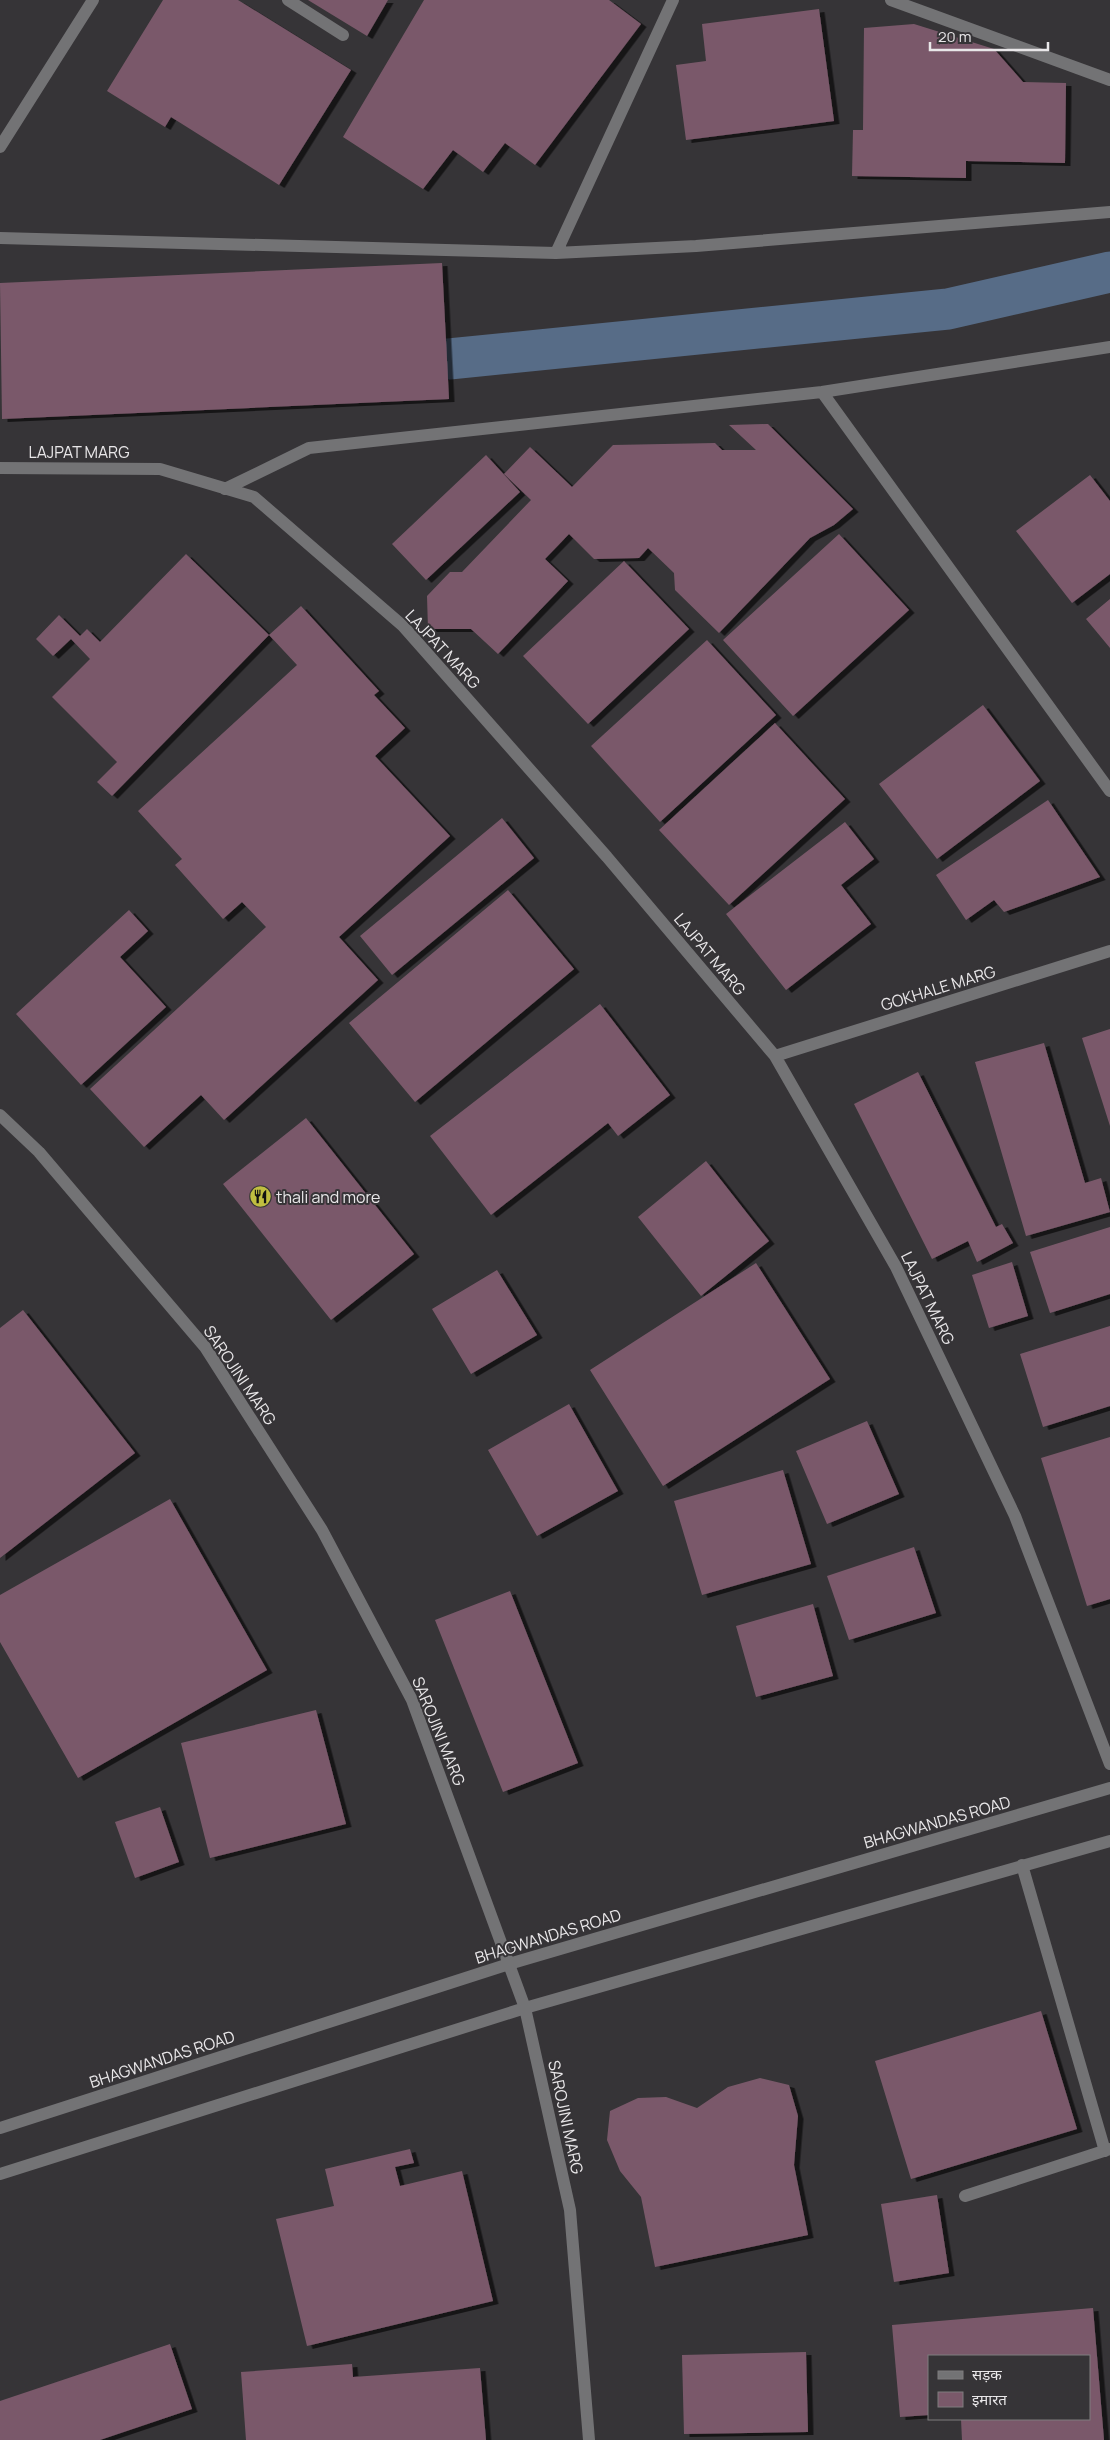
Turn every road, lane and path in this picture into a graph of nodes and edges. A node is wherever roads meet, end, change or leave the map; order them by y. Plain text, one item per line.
1 (93, 0) edge
2 (288, 0) edge
3 (673, 0) edge
4 (891, 0) edge
5 (343, 35) dead end
6 (1110, 80) edge
7 (0, 148) edge
8 (1110, 212) edge
9 (0, 238) edge
10 (556, 253) junction
11 (1110, 347) edge
12 (822, 392) junction
13 (0, 468) edge
14 (225, 489) junction
15 (1110, 791) edge
16 (1110, 951) edge
17 (775, 1056) junction
18 (0, 1115) edge
19 (1110, 1764) edge
20 (1110, 1788) edge
21 (1110, 1841) edge
22 (1022, 1865) junction
23 (509, 1964) junction
24 (525, 2008) junction
25 (0, 2128) edge
26 (1108, 2150) edge
27 (0, 2174) edge
28 (966, 2196) dead end
29 (588, 2440) edge

1 - 7 street
2 - 5 street
3 - 10 street
4 - 6 street
8 - 10 street
9 - 10 street
11 - 12 street
12 - 14 street
12 - 15 street
13 - 14 street, LAJPAT MARG
14 - 17 street, LAJPAT MARG
16 - 17 street, GOKHALE MARG
17 - 19 street, LAJPAT MARG
18 - 23 street, SAROJINI MARG
20 - 23 street, BHAGWANDAS ROAD
21 - 22 street
22 - 24 street
22 - 26 street
23 - 24 street, SAROJINI MARG
23 - 25 street, BHAGWANDAS ROAD
24 - 27 street
24 - 29 street, SAROJINI MARG
26 - 28 street

